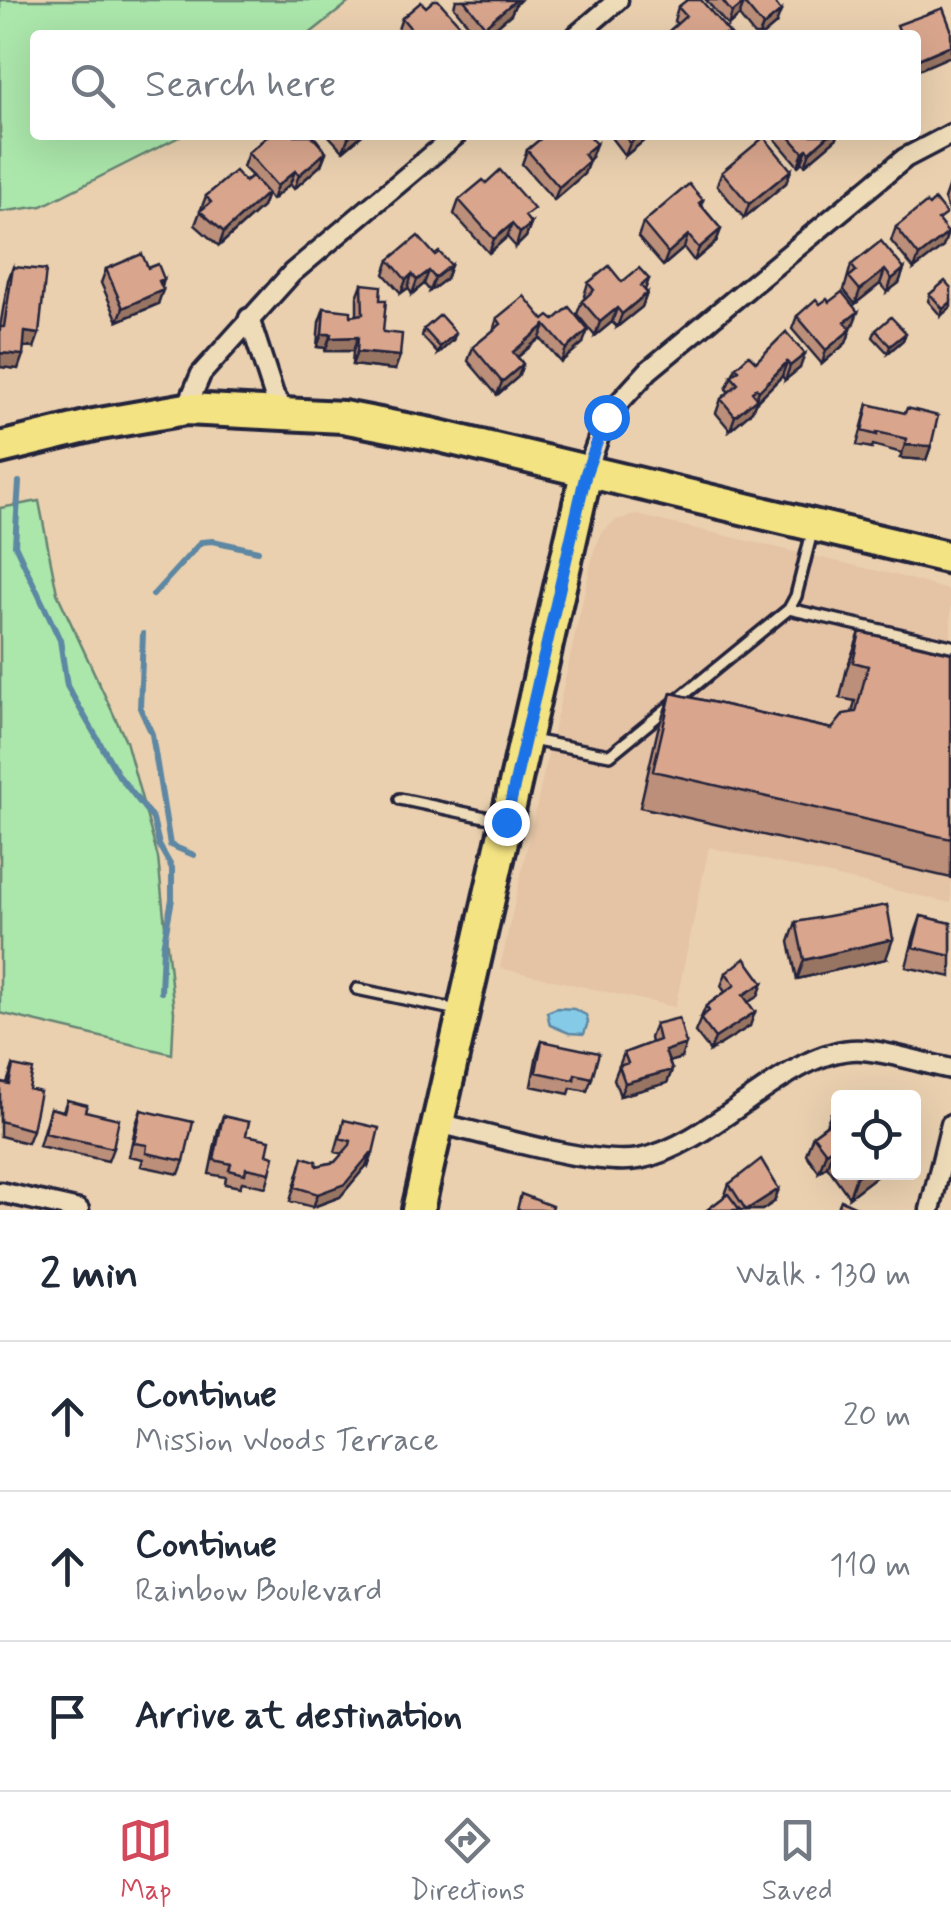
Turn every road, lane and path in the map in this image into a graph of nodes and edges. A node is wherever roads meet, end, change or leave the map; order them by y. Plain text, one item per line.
1 (618, 0) edge
2 (583, 30) edge
3 (951, 134) edge
4 (450, 140) edge
5 (249, 318) junction
6 (186, 409) junction
7 (286, 413) junction
8 (0, 448) edge
9 (586, 473) junction
10 (813, 526) junction
11 (951, 558) edge
12 (789, 609) junction
13 (951, 646) edge
14 (525, 738) junction
15 (400, 800) dead end
16 (506, 822) junction
17 (357, 989) dead end
18 (463, 1011) junction
19 (951, 1069) edge
20 (438, 1123) junction
21 (951, 1124) edge
22 (0, 1192) edge
23 (79, 1210) edge
24 (418, 1210) edge
25 (930, 1210) edge

1 - 2 street
3 - 9 street
4 - 5 street
5 - 6 street
5 - 7 street
6 - 7 main road
6 - 8 main road
7 - 9 main road
9 - 10 main road
9 - 14 main road
10 - 11 main road
10 - 12 lane
12 - 13 lane
12 - 14 lane
14 - 16 main road
15 - 16 lane
16 - 18 main road
17 - 18 lane
18 - 20 main road
19 - 20 street
20 - 24 main road
21 - 25 street
22 - 23 street

